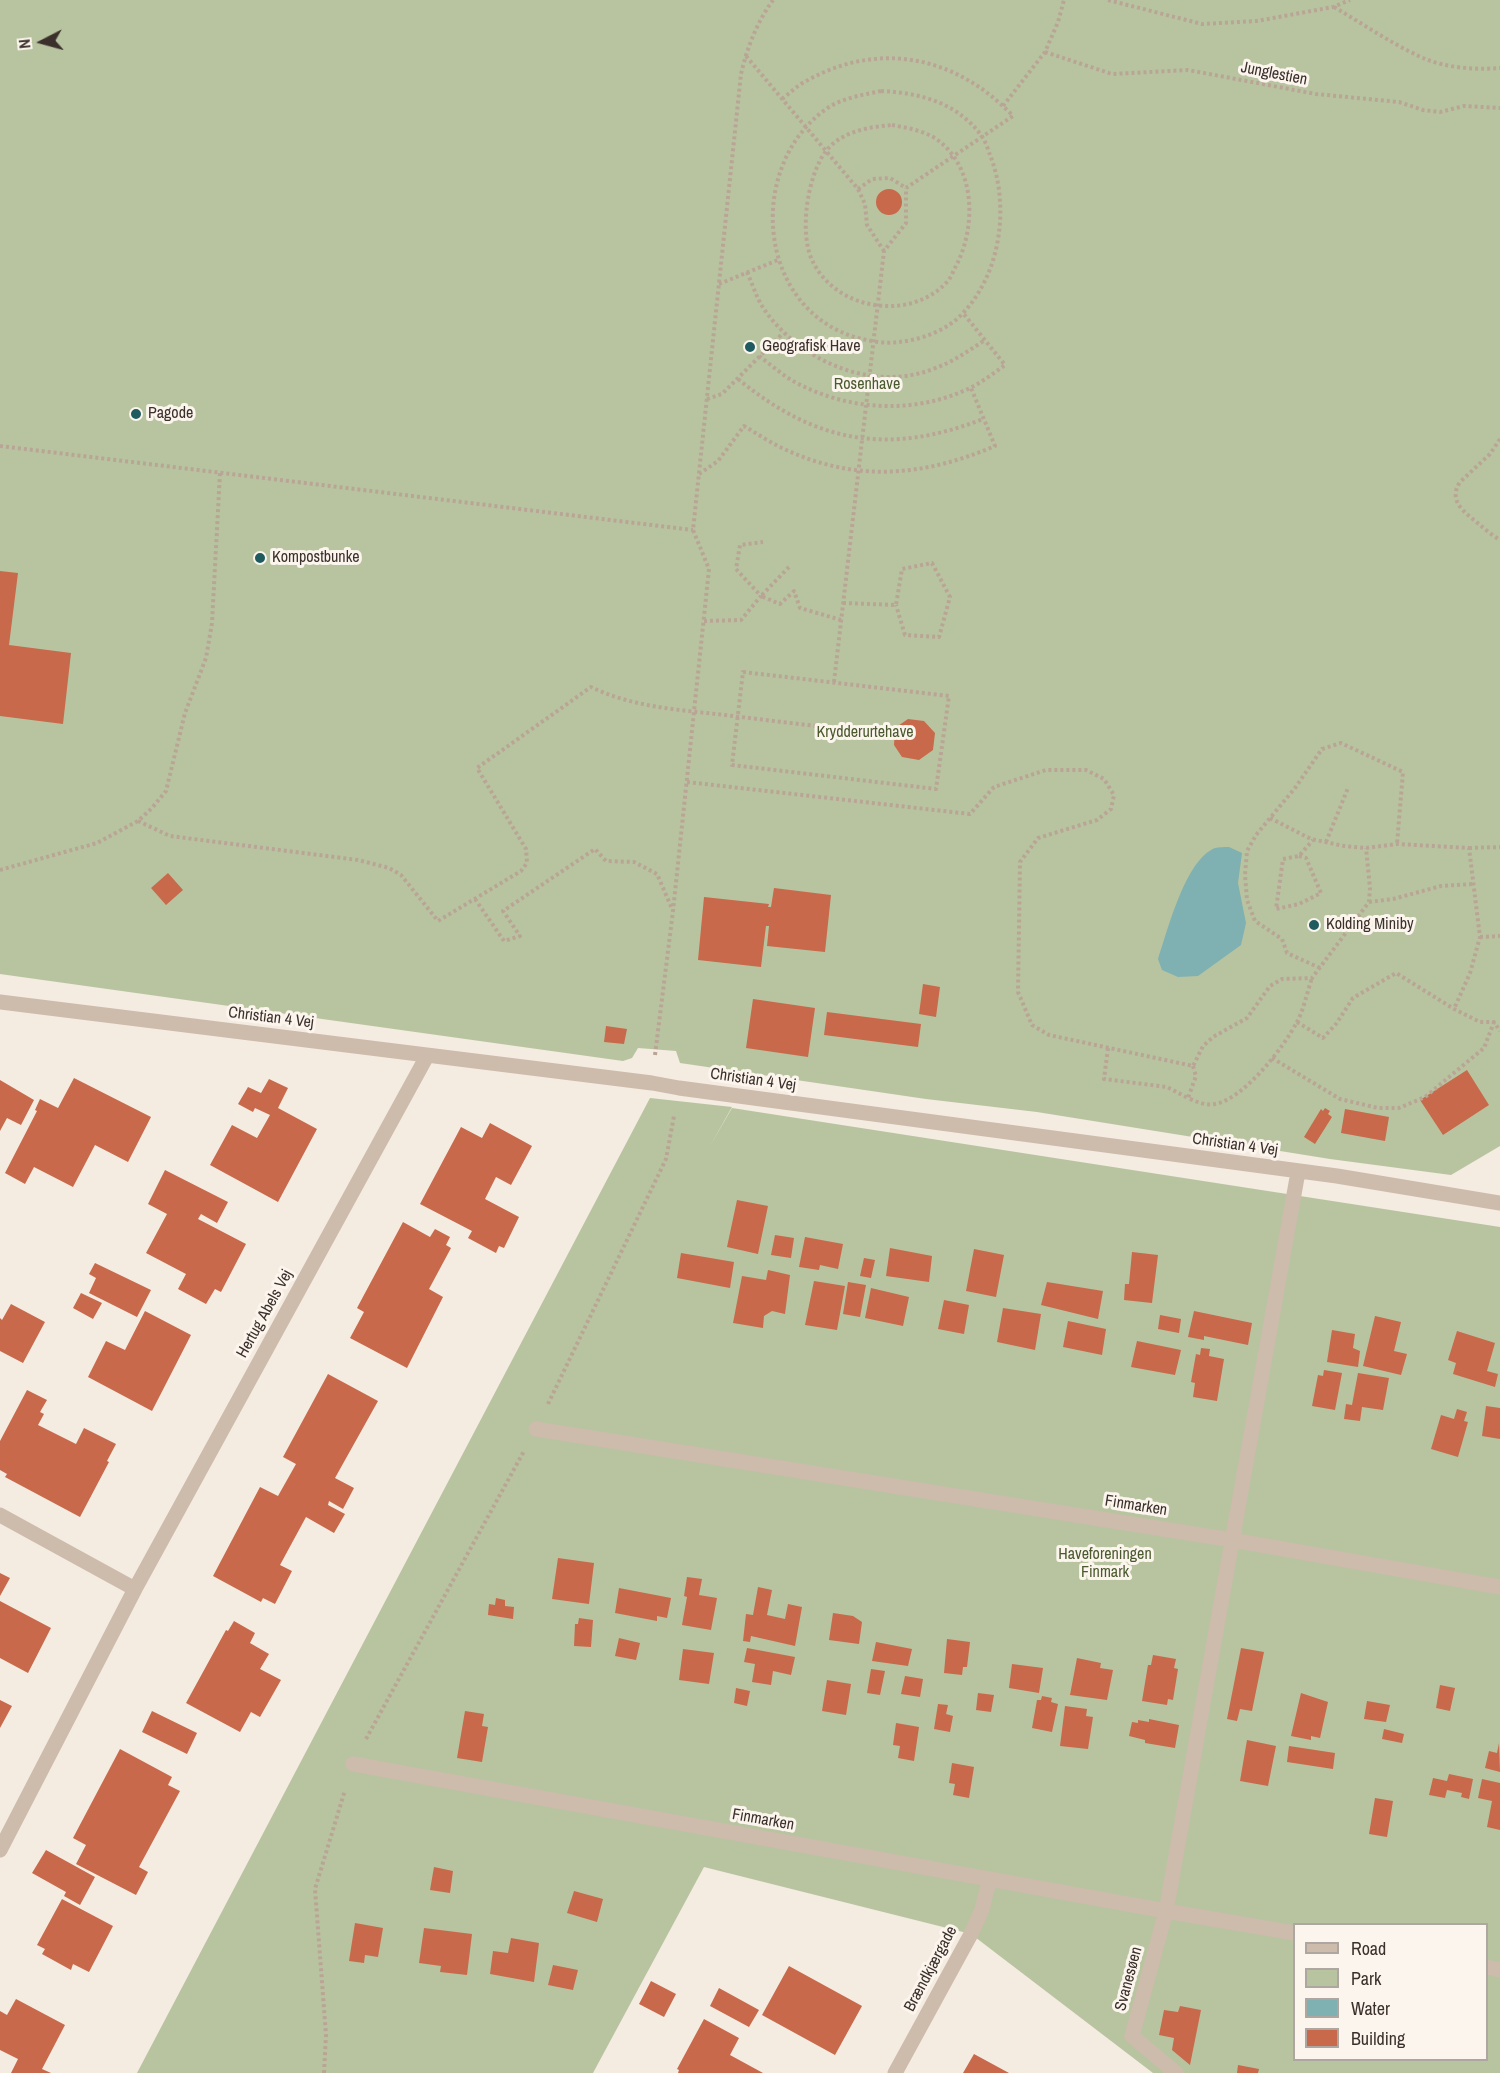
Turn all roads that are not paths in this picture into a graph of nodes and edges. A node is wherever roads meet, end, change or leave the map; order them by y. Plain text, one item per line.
1 (0, 1002) edge
2 (427, 1056) junction
3 (1298, 1172) junction
4 (1500, 1203) edge
5 (536, 1429) road end
6 (0, 1515) edge
7 (1232, 1540) junction
8 (1500, 1587) edge
9 (135, 1589) junction
10 (353, 1764) road end
11 (2, 1840) edge
12 (990, 1879) junction
13 (1166, 1911) junction
14 (1293, 1933) edge
15 (895, 2073) edge
16 (1176, 2073) edge

1 - 2 street, Christian 4 Vej
2 - 3 street, Christian 4 Vej
2 - 9 street, Hertug Abels Vej
3 - 4 street, Christian 4 Vej
3 - 7 street
5 - 7 street, Finmarken
6 - 9 street
7 - 8 street, Finmarken
7 - 13 street
9 - 11 street, Hertug Abels Vej
10 - 12 street, Finmarken
12 - 13 street, Finmarken
12 - 15 street, Brændkjærgade
13 - 14 street, Finmarken
13 - 16 street, Svanesøen

